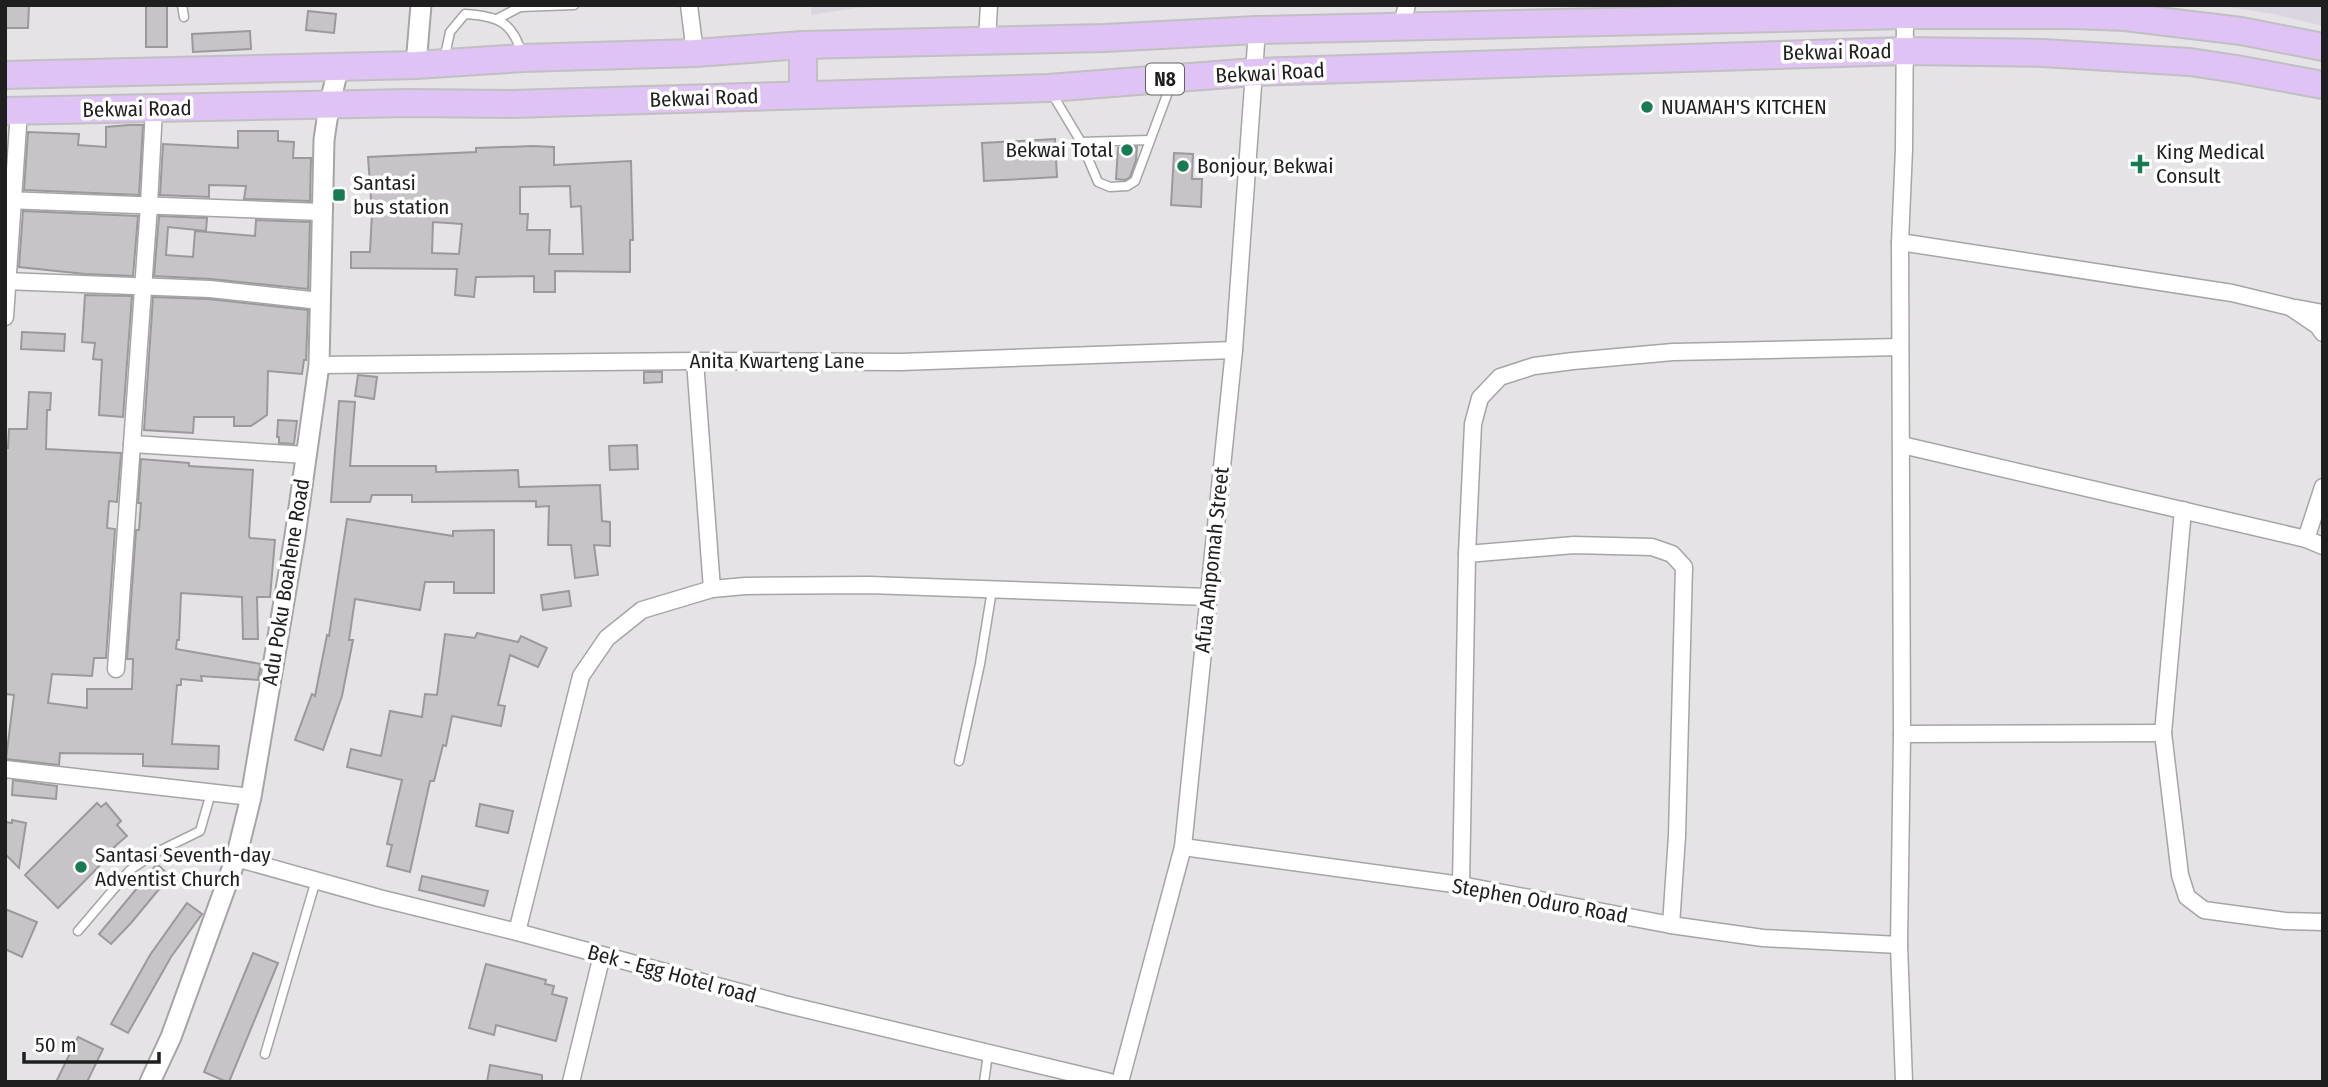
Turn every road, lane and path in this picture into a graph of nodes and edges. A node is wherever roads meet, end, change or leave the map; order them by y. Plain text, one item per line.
1 (182, 5) edge
2 (421, 5) edge
3 (574, 5) edge
4 (689, 5) edge
5 (989, 5) edge
6 (2075, 10) edge
7 (2126, 11) edge
8 (1404, 16) edge
9 (1905, 16) junction
10 (184, 17) dead end
11 (497, 19) junction
12 (1257, 30) junction
13 (987, 40) junction
14 (803, 45) junction
15 (2323, 47) edge
16 (1904, 51) junction
17 (695, 53) junction
18 (523, 58) junction
19 (444, 63) junction
20 (416, 65) junction
21 (340, 66) junction
22 (1255, 72) junction
23 (5, 75) edge
24 (1174, 78) junction
25 (2323, 86) edge
26 (1048, 88) junction
27 (803, 95) junction
28 (329, 106) junction
29 (154, 108) junction
30 (12, 111) edge
31 (1150, 140) junction
32 (1081, 142) junction
33 (10, 200) edge
34 (149, 205) junction
35 (322, 212) junction
36 (1900, 242) junction
37 (6, 281) edge
38 (143, 286) junction
39 (320, 301) junction
40 (2290, 307) junction
41 (2323, 313) edge
42 (5, 317) edge
43 (2323, 334) edge
44 (1900, 347) junction
45 (1234, 350) junction
46 (695, 361) junction
47 (319, 365) junction
48 (132, 444) junction
49 (1902, 445) junction
50 (306, 455) junction
51 (2323, 487) edge
52 (2183, 510) junction
53 (2305, 539) junction
54 (2323, 547) edge
55 (1467, 554) junction
56 (712, 589) junction
57 (992, 590) junction
58 (1208, 597) junction
59 (116, 668) dead end
60 (2163, 733) junction
61 (1902, 734) junction
62 (959, 761) dead end
63 (5, 769) edge
64 (211, 793) junction
65 (251, 797) junction
66 (1183, 847) junction
67 (236, 858) junction
68 (316, 880) junction
69 (1461, 885) junction
70 (2323, 922) edge
71 (1671, 925) junction
72 (78, 931) dead end
73 (517, 932) junction
74 (1899, 945) junction
75 (602, 955) junction
76 (265, 1054) dead end
77 (988, 1054) junction
78 (1063, 1077) edge
79 (150, 1082) edge
80 (571, 1082) edge
81 (984, 1082) edge
82 (1110, 1082) edge
83 (1120, 1082) edge
84 (1904, 1082) edge

1 - 10 lane
2 - 20 street
3 - 11 lane
4 - 17 street
5 - 13 street
6 - 7 highway, Bekwai Road / N8
6 - 9 highway, Bekwai Road / N8
7 - 15 highway, Bekwai Road / N8
8 - 9 highway, Bekwai Road / N8
8 - 12 highway, Bekwai Road / N8
9 - 16 street
11 - 18 lane
11 - 19 lane
12 - 13 highway, Bekwai Road / N8
12 - 22 street, Afua Ampomah Street
13 - 14 highway, Bekwai Road / N8
14 - 17 highway, Bekwai Road / N8
14 - 27 highway
16 - 22 highway, Bekwai Road / N8
16 - 25 highway, Bekwai Road / N8
16 - 36 street
17 - 18 highway, Bekwai Road / N8
18 - 19 highway, Bekwai Road / N8
19 - 20 highway, Bekwai Road / N8
20 - 21 highway, Bekwai Road / N8
21 - 23 highway, Bekwai Road / N8
21 - 28 street, Adu Poku Boahene Road
22 - 24 highway, Bekwai Road / N8
22 - 45 street, Afua Ampomah Street
24 - 26 highway, Bekwai Road / N8
24 - 31 lane
26 - 27 highway, Bekwai Road / N8
26 - 32 lane
27 - 28 highway, Bekwai Road / N8
28 - 29 highway, Bekwai Road / N8
28 - 35 street, Adu Poku Boahene Road
29 - 30 highway, Bekwai Road / N8
29 - 34 street
30 - 33 street
31 - 32 lane
31 - 32 lane
33 - 34 street
33 - 37 street
34 - 35 street
34 - 38 street
35 - 39 street, Adu Poku Boahene Road
36 - 40 street
36 - 44 street
37 - 38 street
37 - 42 street
38 - 39 street
38 - 48 street
39 - 47 street, Adu Poku Boahene Road
40 - 41 street
40 - 43 street
44 - 49 street
44 - 55 street
45 - 46 street, Anita Kwarteng Lane
45 - 58 street, Afua Ampomah Street
46 - 47 street, Anita Kwarteng Lane
46 - 56 street
47 - 50 street, Adu Poku Boahene Road
48 - 50 street
48 - 59 street
49 - 52 street
49 - 61 street
50 - 65 street, Adu Poku Boahene Road
51 - 53 street
52 - 53 street
52 - 60 street
53 - 54 street
55 - 69 street
55 - 71 street
56 - 57 street
56 - 73 street
57 - 58 street
57 - 62 lane
58 - 66 street, Afua Ampomah Street
60 - 61 street
60 - 70 street
61 - 74 street
63 - 64 street
64 - 65 street
64 - 72 lane
65 - 67 street, Adu Poku Boahene Road
66 - 69 street, Stephen Oduro Road
66 - 83 street, Afua Ampomah Street
67 - 68 street, Bek - Egg Hotel road
67 - 79 street, Adu Poku Boahene Road
68 - 73 street, Bek - Egg Hotel road
68 - 76 lane
69 - 71 street, Stephen Oduro Road
71 - 74 street, Stephen Oduro Road
73 - 75 street, Bek - Egg Hotel road
74 - 84 street
75 - 77 street, Bek - Egg Hotel road
75 - 80 street
77 - 78 street, Bek - Egg Hotel road
77 - 81 lane
78 - 82 street, Bek - Egg Hotel road

